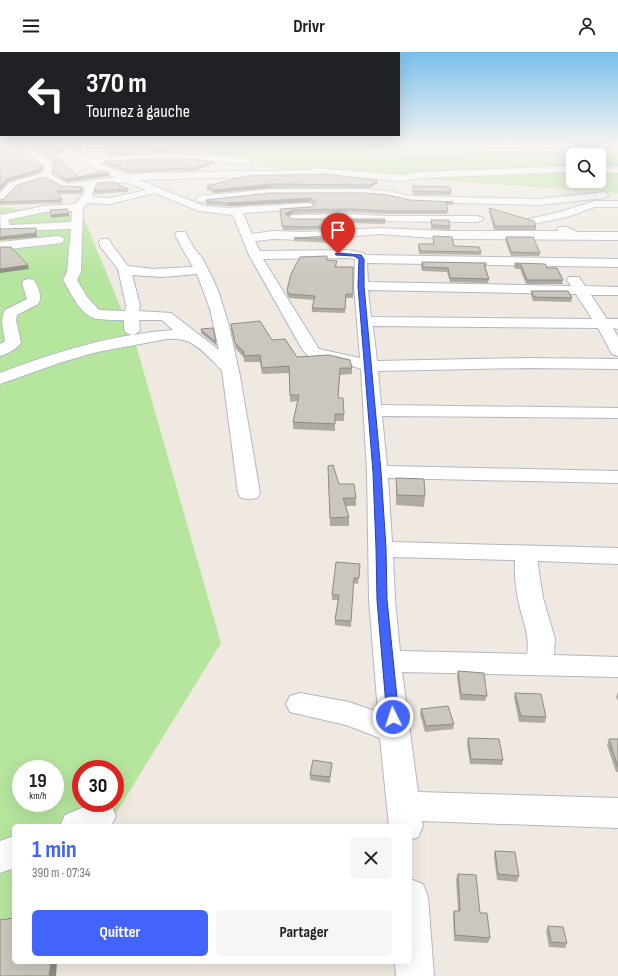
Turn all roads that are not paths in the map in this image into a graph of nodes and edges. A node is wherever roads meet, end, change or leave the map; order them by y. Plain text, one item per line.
1 (10, 188) edge
2 (89, 188) edge
3 (151, 188) edge
4 (450, 188) edge
5 (588, 188) edge
6 (156, 190) junction
7 (605, 194) junction
8 (0, 198) edge
9 (452, 200) junction
10 (616, 201) edge
11 (82, 202) junction
12 (185, 202) junction
13 (469, 204) junction
14 (324, 206) edge
15 (346, 206) edge
16 (361, 207) edge
17 (398, 207) edge
18 (229, 211) junction
19 (506, 212) edge
20 (1, 214) edge
21 (478, 219) junction
22 (240, 220) junction
23 (70, 225) junction
24 (614, 231) edge
25 (181, 234) dead end
26 (457, 235) junction
27 (575, 235) junction
28 (105, 242) dead end
29 (0, 246) edge
30 (252, 246) junction
31 (59, 250) junction
32 (361, 259) junction
33 (558, 262) junction
34 (618, 263) edge
35 (124, 269) junction
36 (202, 270) junction
37 (74, 272) junction
38 (29, 283) dead end
39 (361, 286) junction
40 (580, 290) junction
41 (618, 291) edge
42 (130, 316) junction
43 (364, 321) junction
44 (603, 324) junction
45 (618, 324) edge
46 (191, 337) junction
47 (137, 339) junction
48 (0, 351) edge
49 (618, 351) edge
50 (618, 364) edge
51 (369, 366) junction
52 (230, 368) junction
53 (0, 379) edge
54 (373, 410) junction
55 (618, 413) edge
56 (377, 472) junction
57 (618, 477) edge
58 (249, 493) dead end
59 (381, 548) junction
60 (527, 554) junction
61 (618, 556) edge
62 (389, 661) junction
63 (539, 665) junction
64 (618, 667) edge
65 (300, 704) dead end
66 (394, 731) junction
67 (618, 813) edge
68 (405, 816) edge
69 (12, 853) edge
70 (0, 858) edge
71 (412, 929) edge
72 (415, 976) edge

1 - 8 street
2 - 11 street
3 - 6 street
4 - 9 street
5 - 7 street
6 - 11 street
6 - 12 street
7 - 10 street
7 - 13 street
9 - 12 street
9 - 13 street
10 - 24 street
10 - 27 street
11 - 20 street
11 - 23 street
12 - 18 street
13 - 17 street
13 - 19 street
13 - 21 street
14 - 18 street
15 - 16 street
18 - 22 street
20 - 23 street
21 - 22 street
21 - 26 street
22 - 30 street
23 - 31 street
23 - 37 street
24 - 27 street
25 - 36 street
26 - 27 street
26 - 30 street
28 - 35 street
29 - 31 street
30 - 32 street
30 - 51 street
31 - 37 street
32 - 33 street
32 - 39 street
33 - 34 street
33 - 40 street
35 - 36 street
35 - 42 street
36 - 52 street
37 - 42 street
38 - 48 street
39 - 40 street
39 - 43 street
40 - 41 street
40 - 44 street
42 - 46 street
42 - 47 street
43 - 44 street
43 - 51 street
44 - 45 street
44 - 49 street
46 - 47 street
46 - 52 street
47 - 53 street
50 - 51 street
51 - 54 street
52 - 58 street
54 - 55 street
54 - 56 street
56 - 57 street
56 - 59 street
59 - 60 street
59 - 62 street
60 - 61 street
60 - 63 street
62 - 63 street
62 - 66 street
63 - 64 street
65 - 66 street
66 - 68 street
67 - 68 street
69 - 70 street
71 - 72 street

